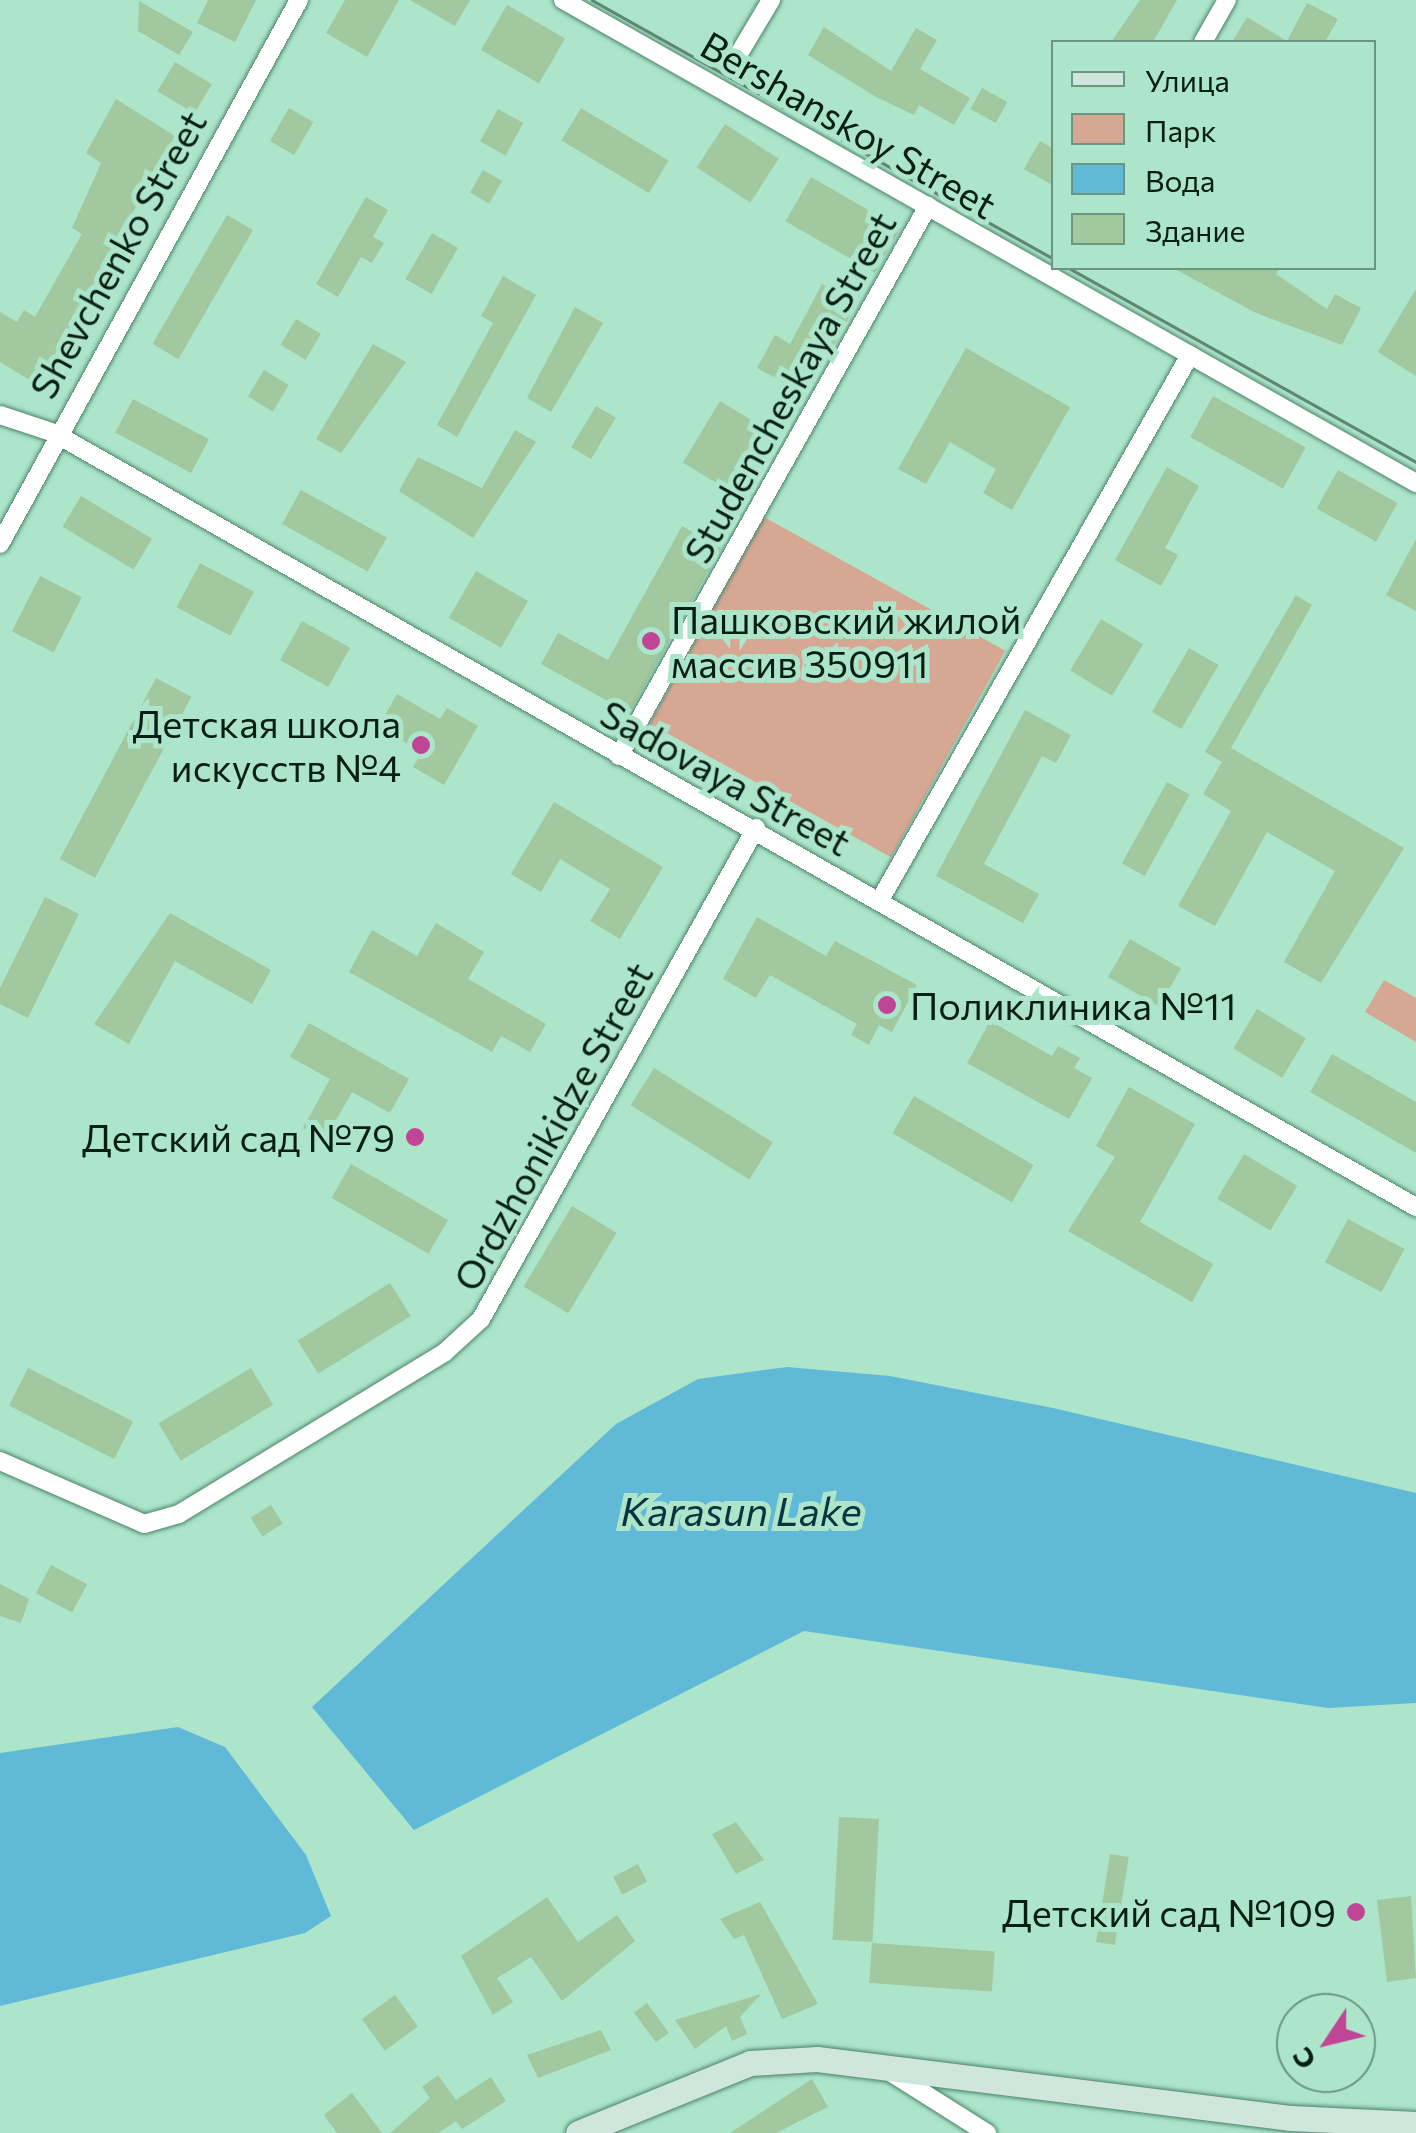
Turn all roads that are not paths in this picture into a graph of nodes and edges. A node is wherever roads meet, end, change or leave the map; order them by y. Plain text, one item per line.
1 (298, 0) edge
2 (563, 0) edge
3 (771, 0) edge
4 (1227, 0) edge
5 (1204, 40) edge
6 (740, 52) dead end
7 (928, 206) junction
8 (1190, 355) junction
9 (0, 414) edge
10 (54, 433) junction
11 (1416, 483) edge
12 (0, 544) edge
13 (618, 756) junction
14 (756, 828) junction
15 (880, 900) junction
16 (1416, 1207) edge
17 (0, 1461) edge
18 (876, 2063) junction
19 (1416, 2124) edge
20 (585, 2132) edge
21 (987, 2133) edge

1 - 10 street, Shevchenko Street
2 - 7 street, Bershanskoy Street
3 - 6 street
4 - 5 street
7 - 8 street, Bershanskoy Street
7 - 13 street, Studencheskaya Street
8 - 11 street, Bershanskoy Street
8 - 15 street
9 - 10 street, Sadovaya Street
10 - 12 street, Shevchenko Street
10 - 13 street, Sadovaya Street
13 - 14 street, Sadovaya Street
14 - 15 street, Sadovaya Street
14 - 17 street, Ordzhonikidze Street
15 - 16 street, Sadovaya Street
18 - 19 street
18 - 20 street
18 - 21 street

